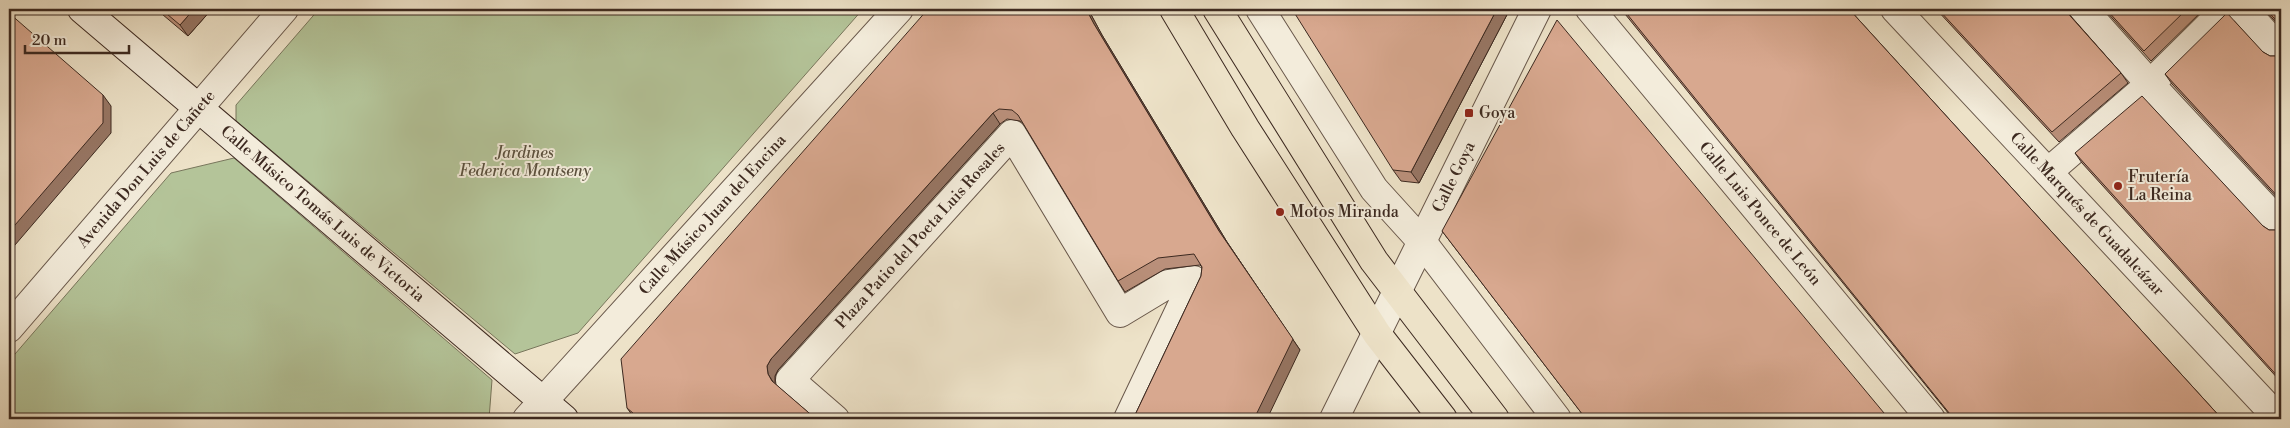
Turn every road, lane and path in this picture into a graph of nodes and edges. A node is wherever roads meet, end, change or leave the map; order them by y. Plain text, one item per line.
1 (82, 9) edge
2 (284, 9) edge
3 (899, 9) edge
4 (1174, 9) edge
5 (1218, 9) edge
6 (1260, 9) edge
7 (1537, 9) edge
8 (1590, 9) edge
9 (1895, 9) edge
10 (2083, 9) edge
11 (2226, 9) edge
12 (2243, 9) edge
13 (2281, 51) edge
14 (2150, 84) junction
15 (198, 109) junction
16 (2048, 172) junction
17 (2281, 225) edge
18 (1423, 243) junction
19 (1398, 292) junction
20 (9, 328) edge
21 (1377, 334) junction
22 (535, 410) edge
23 (564, 419) edge
24 (835, 419) edge
25 (1128, 419) edge
26 (1334, 419) edge
27 (1443, 419) edge
28 (1495, 419) edge
29 (1557, 419) edge
30 (1930, 419) edge
31 (2279, 419) edge

1 - 15 street, Calle Músico Tomás Luis de Victoria
2 - 15 street, Avenida Don Luis de Cañete
3 - 22 street, Calle Músico Juan del Encina
4 - 21 main road
5 - 19 main road
6 - 18 street
7 - 18 street, Calle Goya
8 - 30 street, Calle Luis Ponce de León
9 - 16 street, Calle Marqués de Guadalcázar
10 - 14 street
11 - 14 street
12 - 13 street
14 - 16 street
14 - 17 street
15 - 20 street, Avenida Don Luis de Cañete
15 - 22 street, Calle Músico Tomás Luis de Victoria
16 - 31 street, Calle Marqués de Guadalcázar
18 - 19 street, Calle Goya
18 - 29 street
19 - 21 street, Calle Goya
19 - 28 main road
21 - 26 street, Calle Goya
21 - 27 main road
22 - 23 street, Calle Músico Tomás Luis de Victoria
24 - 25 street, Plaza Patio del Poeta Luis Rosales

